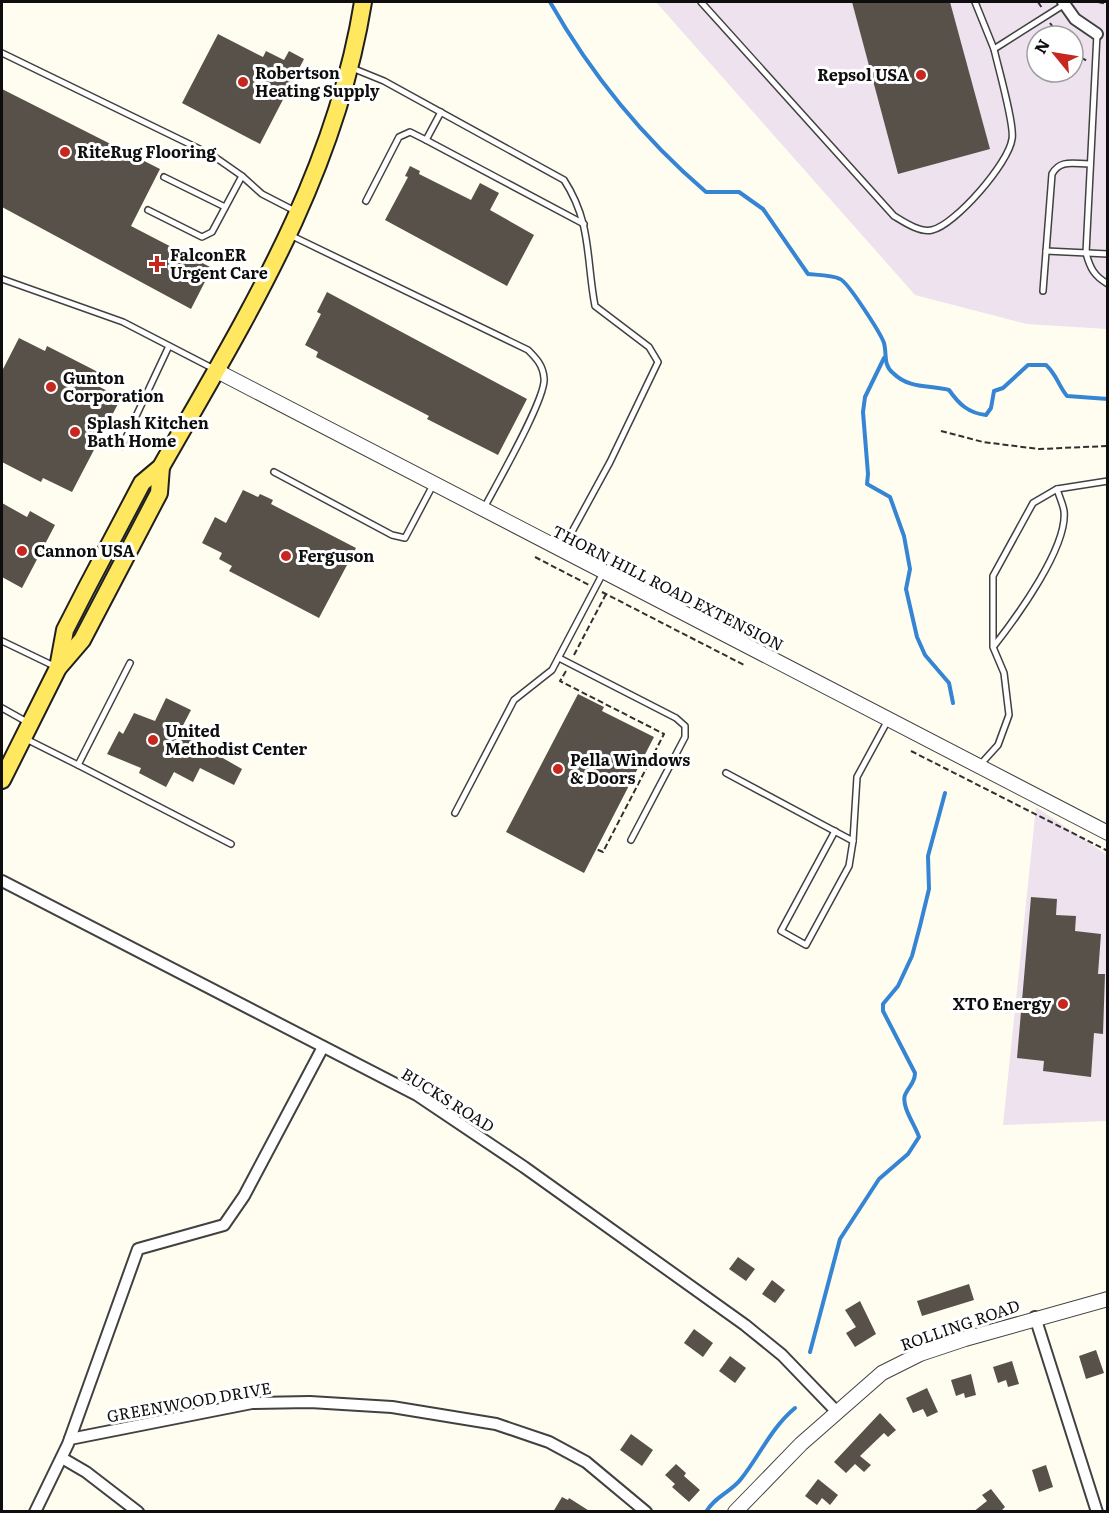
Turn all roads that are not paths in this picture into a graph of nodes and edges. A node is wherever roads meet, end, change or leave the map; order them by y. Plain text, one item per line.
1 (363, 2) edge
2 (701, 2) edge
3 (975, 2) edge
4 (1064, 3) edge
5 (1097, 34) joint
6 (994, 49) junction
7 (2, 53) edge
8 (350, 68) junction
9 (441, 112) junction
10 (426, 140) junction
11 (1089, 164) junction
12 (242, 176) junction
13 (164, 177) dead end
14 (366, 201) dead end
15 (225, 207) junction
16 (148, 210) dead end
17 (300, 213) junction
18 (584, 224) junction
19 (288, 235) junction
20 (1046, 251) junction
21 (1086, 253) junction
22 (1107, 254) edge
23 (2, 279) edge
24 (1107, 284) edge
25 (1043, 291) dead end
26 (169, 346) junction
27 (215, 370) junction
28 (122, 446) dead end
29 (274, 472) dead end
30 (1107, 481) edge
31 (433, 485) junction
32 (1057, 489) junction
33 (483, 511) junction
34 (561, 551) junction
35 (603, 573) junction
36 (2, 641) edge
37 (993, 647) junction
38 (559, 658) junction
39 (130, 663) dead end
40 (58, 668) junction
41 (2, 708) edge
42 (888, 720) junction
43 (28, 731) junction
44 (78, 765) junction
45 (978, 766) junction
46 (726, 773) dead end
47 (2, 780) edge
48 (455, 813) dead end
49 (835, 831) junction
50 (1107, 833) edge
51 (631, 840) dead end
52 (853, 841) junction
53 (231, 844) dead end
54 (2, 881) edge
55 (323, 1047) junction
56 (1107, 1299) edge
57 (1035, 1317) junction
58 (836, 1411) junction
59 (70, 1439) junction
60 (62, 1458) junction
61 (1107, 1509) edge
62 (35, 1512) edge
63 (138, 1512) edge
64 (646, 1512) edge
65 (735, 1512) edge
66 (1098, 1512) edge

1 - 8 main road
2 - 6 lane
3 - 6 lane
4 - 5 street
4 - 6 lane
5 - 11 lane
7 - 12 lane
8 - 9 lane
8 - 17 main road
9 - 10 lane
9 - 18 lane
10 - 14 lane
10 - 18 lane
11 - 20 lane
11 - 21 lane
12 - 15 lane
12 - 17 lane
13 - 15 lane
15 - 16 lane
17 - 19 main road
18 - 34 lane
19 - 27 main road
19 - 33 lane
20 - 21 lane
20 - 25 lane
21 - 22 lane
21 - 24 lane
23 - 26 lane
26 - 27 lane
26 - 28 lane
27 - 31 street, THORN HILL ROAD EXTENSION
27 - 40 main road
29 - 31 lane
30 - 32 lane
31 - 33 street, THORN HILL ROAD EXTENSION
32 - 37 lane
32 - 37 lane
33 - 34 street, THORN HILL ROAD EXTENSION
34 - 35 street, THORN HILL ROAD EXTENSION
35 - 38 lane
35 - 42 street, THORN HILL ROAD EXTENSION
36 - 40 lane
37 - 45 lane
38 - 48 lane
38 - 51 lane
39 - 44 lane
40 - 43 main road
41 - 43 lane
42 - 45 street, THORN HILL ROAD EXTENSION
42 - 52 lane
43 - 44 lane
43 - 47 main road
44 - 53 lane
45 - 50 street, THORN HILL ROAD EXTENSION
46 - 49 lane
49 - 52 lane
49 - 52 lane
54 - 55 street, BUCKS ROAD
55 - 58 street, BUCKS ROAD
55 - 59 street, GREENWOOD DRIVE
56 - 57 street, ROLLING ROAD
57 - 58 street, ROLLING ROAD
57 - 66 street
58 - 65 street, ROLLING ROAD
59 - 60 street, GREENWOOD DRIVE
59 - 64 street, GREENWOOD DRIVE
60 - 62 street, GREENWOOD DRIVE
60 - 63 street
61 - 66 street

